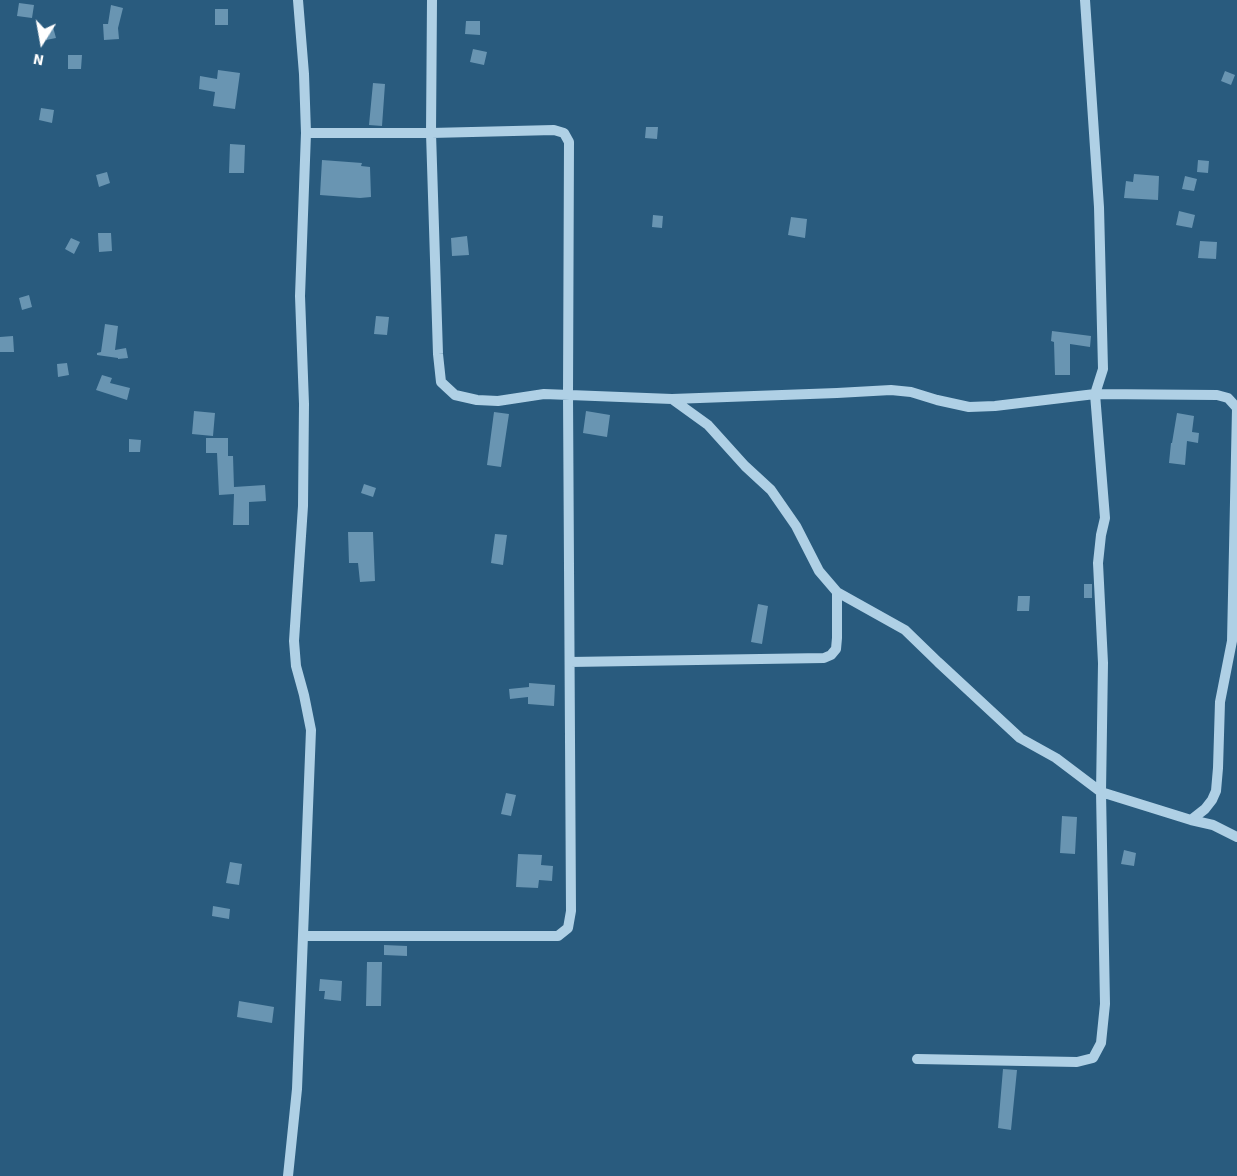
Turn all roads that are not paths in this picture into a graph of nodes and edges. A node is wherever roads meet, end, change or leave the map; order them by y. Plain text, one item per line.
1 (298, 0) edge
2 (432, 0) edge
3 (1085, 0) edge
4 (306, 133) junction
5 (431, 133) junction
6 (568, 394) junction
7 (1095, 394) junction
8 (672, 399) junction
9 (1237, 408) edge
10 (837, 592) junction
11 (570, 662) junction
12 (1101, 792) junction
13 (1191, 820) junction
14 (1237, 837) edge
15 (303, 936) junction
16 (917, 1059) dead end
17 (288, 1176) edge

1 - 4 street
2 - 5 street
3 - 7 street
4 - 5 street
4 - 15 street
5 - 6 street
5 - 6 street
6 - 8 street
6 - 11 street
7 - 8 street
7 - 9 street
7 - 12 street
8 - 10 street
9 - 13 street
10 - 11 street
10 - 12 street
11 - 15 street
12 - 13 street
12 - 16 street
13 - 14 street
15 - 17 street

